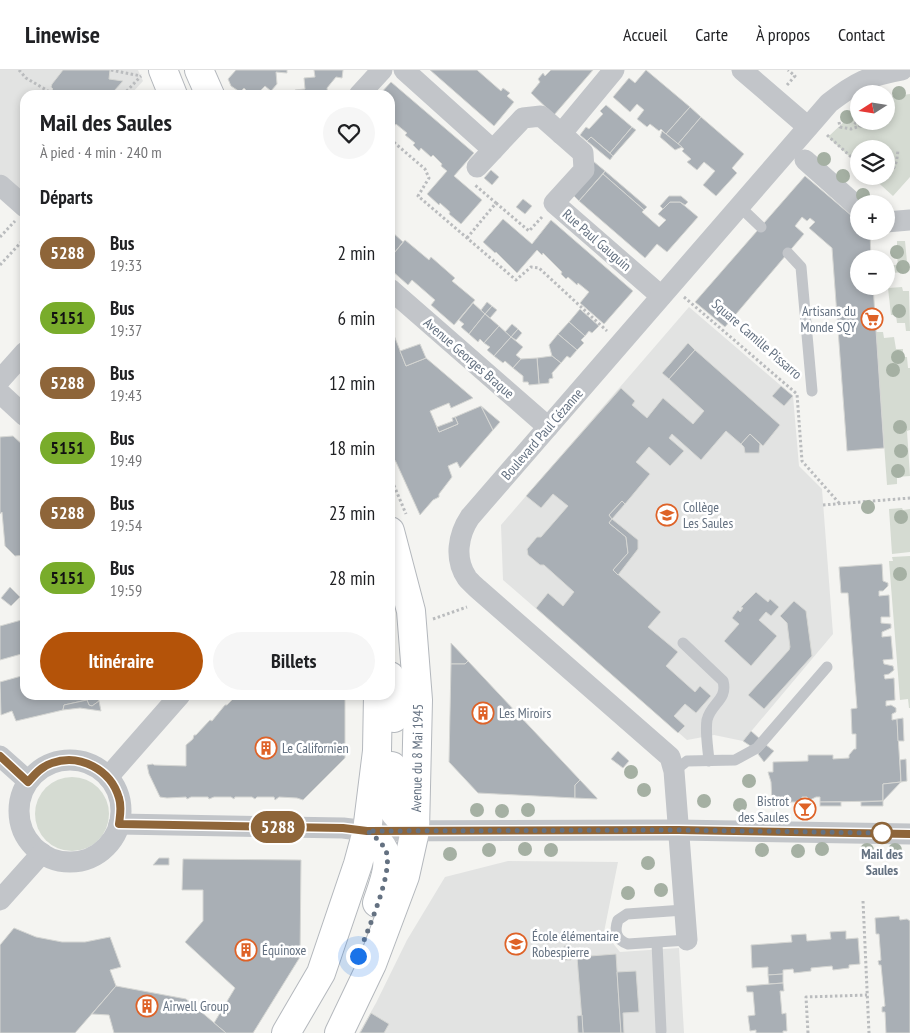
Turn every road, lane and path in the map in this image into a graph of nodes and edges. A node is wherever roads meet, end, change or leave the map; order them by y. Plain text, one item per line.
1 (19, 70) edge
2 (111, 70) edge
3 (199, 70) edge
4 (382, 70) edge
5 (404, 70) edge
6 (614, 70) edge
7 (742, 70) edge
8 (902, 70) edge
9 (149, 73) edge
10 (46, 90) edge
11 (129, 90) edge
12 (168, 90) edge
13 (208, 90) edge
14 (364, 90) edge
15 (845, 117) dead end
16 (850, 120) edge
17 (839, 122) dead end
18 (850, 128) edge
19 (817, 131) junction
20 (561, 134) junction
21 (395, 143) edge
22 (493, 150) junction
23 (898, 150) dead end
24 (850, 157) edge
25 (805, 160) dead end
26 (477, 167) joint
27 (895, 167) edge
28 (0, 185) edge
29 (850, 200) edge
30 (20, 203) edge
31 (496, 203) junction
32 (554, 203) junction
33 (739, 206) junction
34 (910, 220) edge
35 (895, 221) edge
36 (761, 227) dead end
37 (467, 238) junction
38 (20, 243) edge
39 (788, 253) dead end
40 (0, 265) edge
41 (666, 290) junction
42 (395, 293) edge
43 (620, 343) junction
44 (20, 358) edge
45 (0, 380) edge
46 (812, 391) dead end
47 (0, 393) edge
48 (20, 411) edge
49 (548, 427) junction
50 (910, 498) edge
51 (840, 504) junction
52 (823, 506) dead end
53 (395, 550) edge
54 (467, 606) dead end
55 (433, 619) dead end
56 (683, 643) dead end
57 (827, 667) dead end
58 (176, 700) edge
59 (378, 700) edge
60 (394, 700) edge
61 (0, 756) edge
62 (709, 761) junction
63 (674, 771) junction
64 (108, 777) junction
65 (28, 782) junction
66 (119, 824) junction
67 (678, 830) junction
68 (367, 831) junction
69 (415, 831) junction
70 (910, 834) edge
71 (42, 853) junction
72 (0, 900) edge
73 (863, 901) dead end
74 (684, 910) junction
75 (687, 940) joint
76 (657, 943) junction
77 (359, 993) junction
78 (867, 995) junction
79 (661, 1032) dead end
80 (286, 1033) edge
81 (339, 1033) edge
82 (808, 1033) edge
83 (870, 1033) edge

1 - 10 path
2 - 9 path
3 - 13 main road
4 - 14 street
5 - 22 street
6 - 20 street
7 - 19 street
8 - 19 street, Boulevard Paul Cézanne
9 - 11 path
9 - 12 main road
15 - 16 path
17 - 18 path
19 - 24 path
19 - 33 street, Boulevard Paul Cézanne
20 - 22 street, Rue Paul Gauguin
20 - 32 street, Rue Paul Gauguin
21 - 37 path
22 - 26 street, Rue Paul Gauguin
23 - 27 path
25 - 29 street
26 - 31 path
28 - 30 street
31 - 32 path
31 - 37 path
32 - 41 street, Rue Paul Gauguin
33 - 36 lane
33 - 41 street, Boulevard Paul Cézanne
34 - 35 street
37 - 43 path
38 - 40 path
39 - 46 lane, Square Camille Pissarro
41 - 43 street, Boulevard Paul Cézanne
41 - 51 path, Square Camille Pissarro
42 - 49 street, Avenue Georges Braque
43 - 49 street, Boulevard Paul Cézanne
44 - 45 street
47 - 48 street
49 - 63 street, Boulevard Paul Cézanne
50 - 51 path
51 - 52 path
53 - 69 main road, Avenue du 8 Mai 1945
54 - 55 path
56 - 62 lane
57 - 62 lane
58 - 64 street
59 - 68 main road
60 - 69 main road
61 - 65 street
62 - 63 lane
63 - 67 street, Boulevard Paul Cézanne
64 - 65 street
64 - 66 street
65 - 71 street
66 - 68 street
66 - 71 street
67 - 69 street
67 - 70 street
67 - 74 street, Boulevard Paul Cézanne
68 - 69 street
68 - 77 main road
68 - 80 main road
69 - 77 main road, Avenue du 8 Mai 1945
71 - 72 street
73 - 78 path
74 - 75 street, Boulevard Paul Cézanne
74 - 76 lane
75 - 76 lane
76 - 79 lane
77 - 81 main road, Avenue du 8 Mai 1945
78 - 82 path
78 - 83 path

